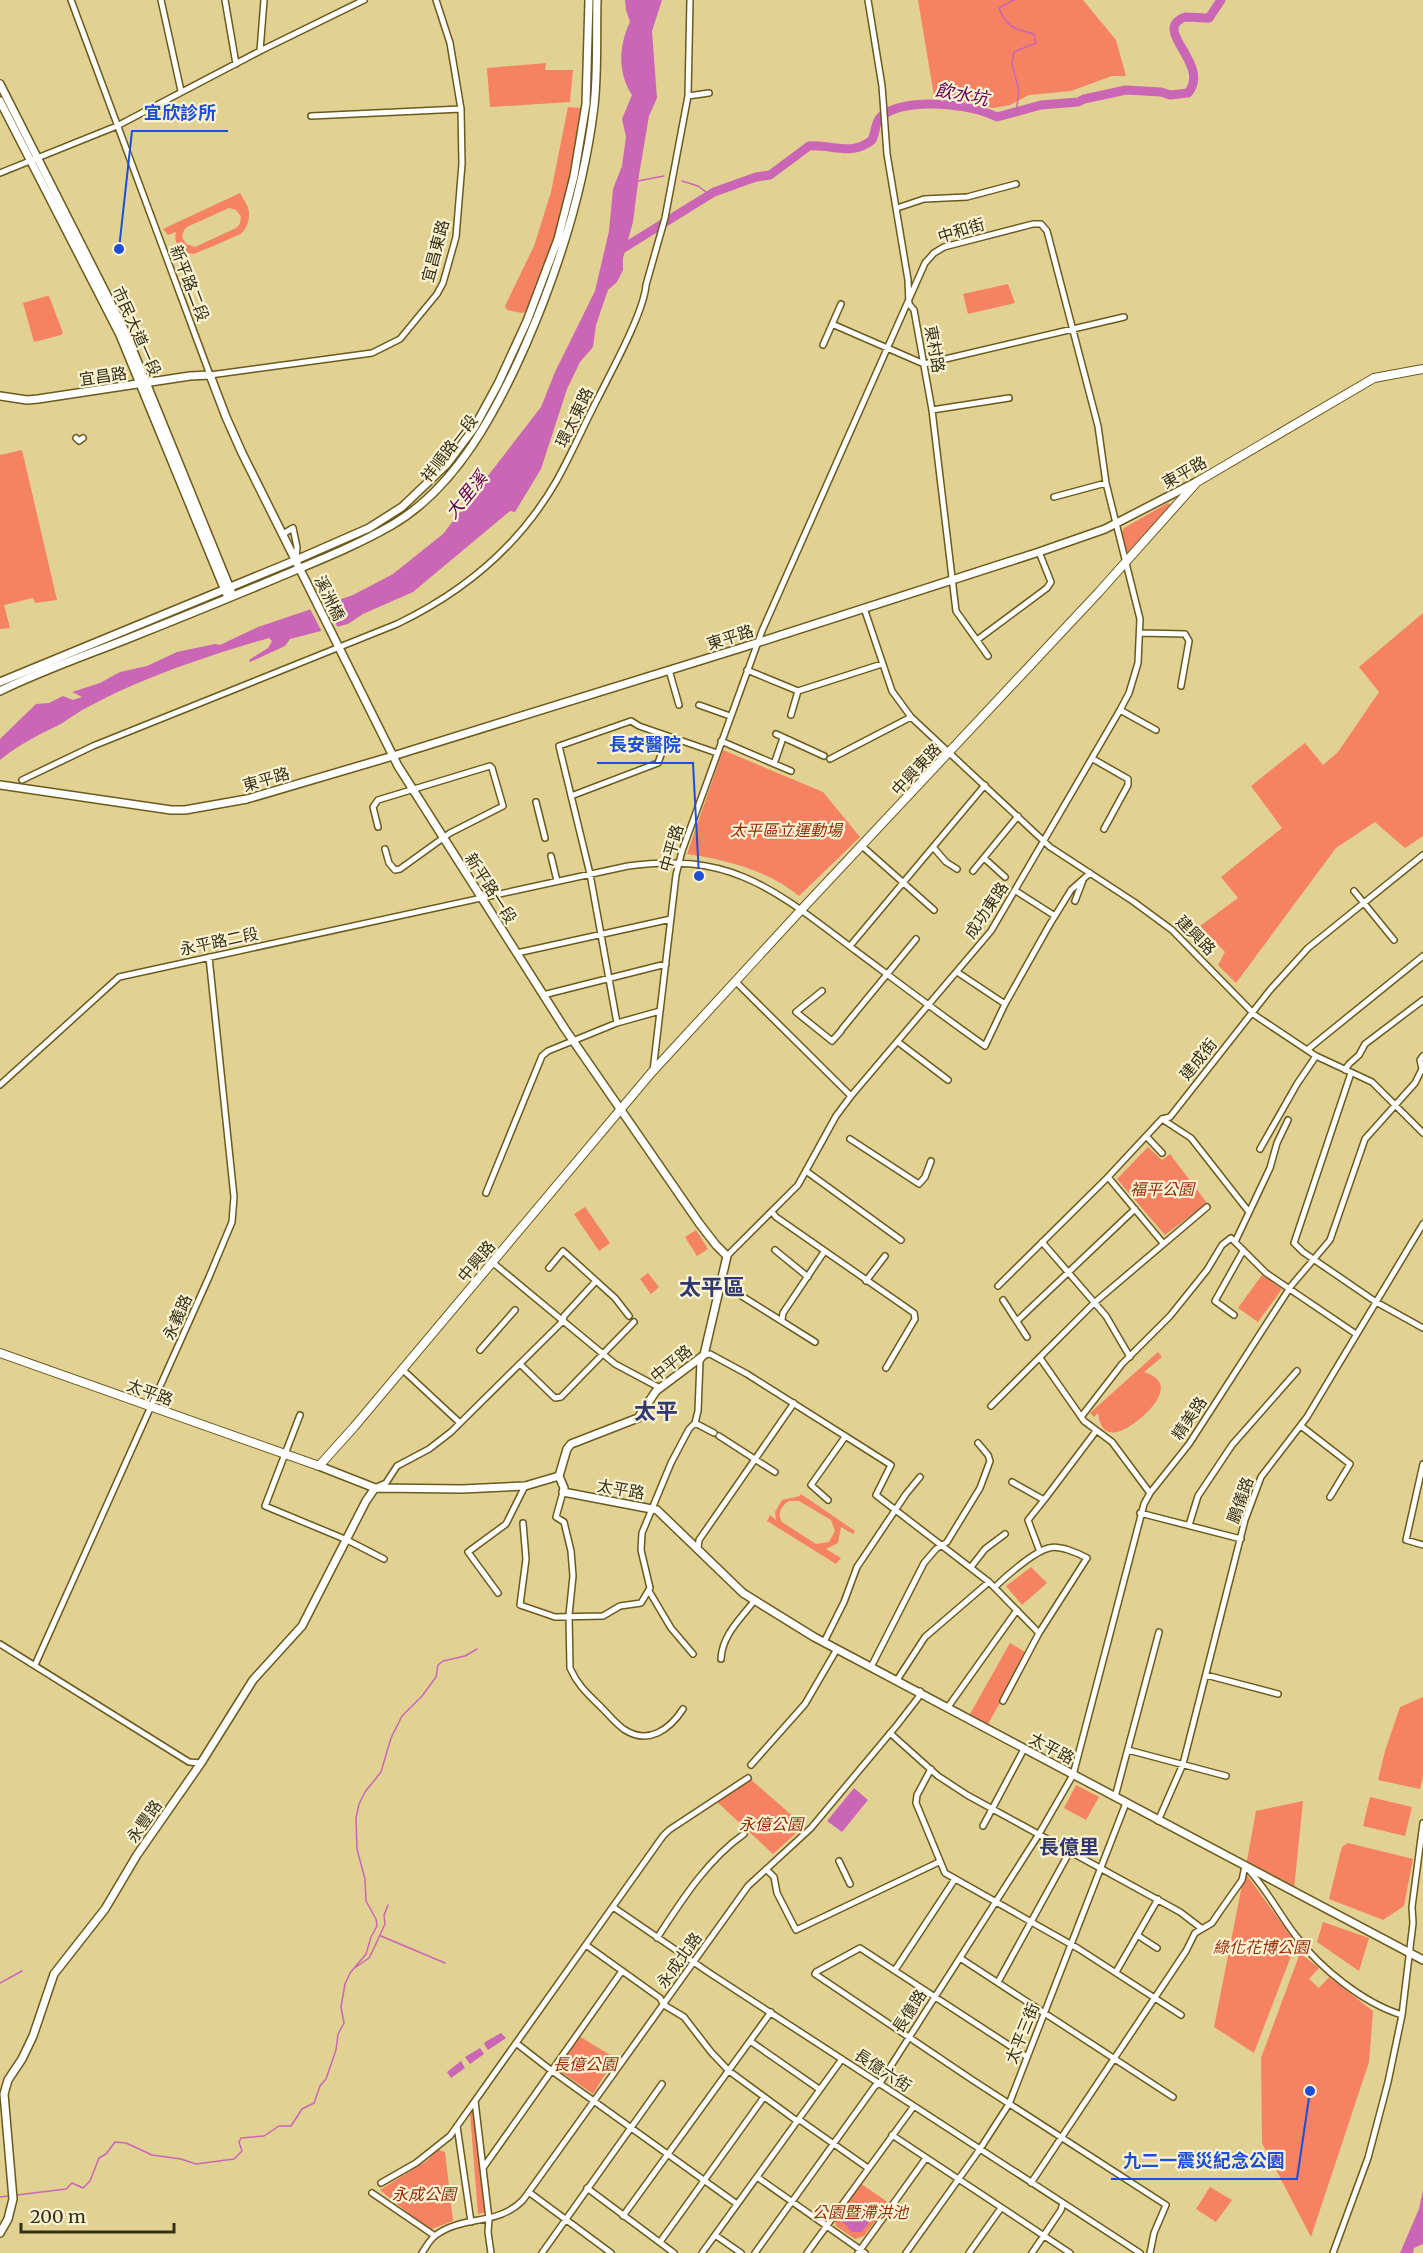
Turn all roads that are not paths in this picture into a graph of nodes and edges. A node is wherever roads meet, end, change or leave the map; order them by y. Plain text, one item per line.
1 (71, 0) edge
2 (161, 0) edge
3 (225, 0) edge
4 (264, 0) edge
5 (364, 0) edge
6 (436, 0) edge
7 (589, 0) edge
8 (597, 0) edge
9 (690, 0) edge
10 (868, 0) edge
11 (260, 51) junction
12 (236, 64) junction
13 (0, 84) edge
14 (181, 91) junction
15 (709, 93) dead end
16 (688, 96) junction
17 (0, 101) edge
18 (461, 109) junction
19 (311, 116) dead end
20 (117, 126) junction
21 (34, 159) junction
22 (0, 173) edge
23 (1016, 184) dead end
24 (897, 208) junction
25 (841, 304) dead end
26 (909, 304) junction
27 (1124, 317) dead end
28 (832, 324) junction
29 (1073, 329) junction
30 (823, 345) dead end
31 (887, 348) junction
32 (924, 364) junction
33 (1423, 369) edge
34 (210, 375) junction
35 (143, 384) junction
36 (0, 396) edge
37 (1009, 398) dead end
38 (932, 410) junction
39 (75, 438) dead end
40 (83, 438) dead end
41 (1197, 482) junction
42 (1106, 483) junction
43 (1054, 496) dead end
44 (1117, 523) junction
45 (282, 534) junction
46 (1039, 552) junction
47 (296, 560) junction
48 (1125, 564) junction
49 (300, 568) junction
50 (952, 580) junction
51 (227, 589) junction
52 (231, 597) junction
53 (864, 608) junction
54 (1141, 633) junction
55 (335, 640) joint
56 (977, 640) junction
57 (757, 642) junction
58 (340, 649) junction
59 (988, 656) dead end
60 (882, 664) junction
61 (669, 670) junction
62 (747, 670) junction
63 (0, 682) edge
64 (1181, 686) dead end
65 (0, 691) edge
66 (798, 691) junction
67 (679, 705) dead end
68 (699, 705) dead end
69 (1120, 710) junction
70 (791, 715) dead end
71 (730, 716) junction
72 (911, 717) junction
73 (1156, 730) dead end
74 (776, 734) dead end
75 (668, 736) junction
76 (783, 738) junction
77 (722, 741) junction
78 (950, 752) junction
79 (717, 753) junction
80 (393, 756) junction
81 (1093, 759) junction
82 (774, 764) junction
83 (791, 771) dead end
84 (22, 780) dead end
85 (0, 785) edge
86 (985, 785) junction
87 (413, 789) junction
88 (571, 796) junction
89 (536, 802) dead end
90 (1018, 816) junction
91 (378, 827) dead end
92 (1104, 829) dead end
93 (443, 838) junction
94 (545, 838) dead end
95 (1045, 840) junction
96 (862, 846) junction
97 (933, 847) junction
98 (385, 849) dead end
99 (1423, 855) edge
100 (552, 856) dead end
101 (984, 858) junction
102 (679, 862) junction
103 (957, 869) dead end
104 (973, 871) dead end
105 (1090, 873) junction
106 (590, 874) junction
107 (1005, 876) dead end
108 (1084, 878) junction
109 (557, 881) junction
110 (904, 883) junction
111 (1016, 891) junction
112 (1354, 891) dead end
113 (482, 897) junction
114 (1075, 901) dead end
115 (1363, 902) junction
116 (801, 910) junction
117 (934, 910) dead end
118 (1055, 916) junction
119 (671, 919) junction
120 (601, 934) junction
121 (916, 939) dead end
122 (1394, 940) dead end
123 (850, 946) junction
124 (517, 953) junction
125 (1423, 956) edge
126 (209, 957) junction
127 (666, 964) junction
128 (957, 972) junction
129 (887, 974) junction
130 (609, 978) junction
131 (736, 982) junction
132 (822, 991) dead end
133 (543, 995) junction
134 (1423, 1000) edge
135 (1005, 1004) junction
136 (929, 1005) junction
137 (660, 1011) junction
138 (1253, 1012) junction
139 (617, 1023) junction
140 (572, 1040) junction
141 (898, 1042) junction
142 (1307, 1050) junction
143 (1316, 1056) junction
144 (1421, 1058) edge
145 (652, 1072) junction
146 (1348, 1072) junction
147 (948, 1080) dead end
148 (0, 1085) edge
149 (851, 1095) junction
150 (1393, 1106) junction
151 (620, 1111) junction
152 (1162, 1119) junction
153 (1288, 1120) dead end
154 (1270, 1130) junction
155 (1423, 1133) edge
156 (1146, 1136) junction
157 (1280, 1136) junction
158 (850, 1139) dead end
159 (1260, 1149) dead end
160 (1162, 1153) dead end
161 (931, 1161) dead end
162 (806, 1171) junction
163 (1108, 1177) junction
164 (486, 1193) dead end
165 (1207, 1207) dead end
166 (1135, 1209) junction
167 (772, 1212) junction
168 (1249, 1212) junction
169 (1423, 1224) edge
170 (901, 1240) dead end
171 (1233, 1240) junction
172 (1042, 1242) junction
173 (1163, 1243) junction
174 (776, 1250) dead end
175 (1243, 1251) junction
176 (824, 1252) junction
177 (728, 1256) junction
178 (885, 1256) dead end
179 (1312, 1258) junction
180 (492, 1262) junction
181 (549, 1268) dead end
182 (1067, 1273) junction
183 (808, 1277) junction
184 (596, 1281) junction
185 (866, 1281) junction
186 (722, 1283) junction
187 (998, 1286) dead end
188 (1290, 1289) junction
189 (1003, 1300) dead end
190 (1376, 1302) junction
191 (1094, 1303) junction
192 (514, 1310) dead end
193 (1234, 1315) dead end
194 (629, 1316) dead end
195 (782, 1320) junction
196 (563, 1321) junction
197 (1017, 1321) junction
198 (634, 1322) dead end
199 (1423, 1328) edge
200 (1356, 1334) junction
201 (1027, 1337) dead end
202 (815, 1342) dead end
203 (480, 1350) dead end
204 (0, 1353) edge
205 (704, 1354) junction
206 (603, 1355) junction
207 (1040, 1358) junction
208 (1130, 1358) junction
209 (520, 1364) junction
210 (886, 1368) dead end
211 (402, 1370) junction
212 (1297, 1371) dead end
213 (660, 1388) junction
214 (794, 1403) junction
215 (991, 1406) dead end
216 (151, 1407) junction
217 (300, 1415) dead end
218 (1081, 1417) junction
219 (460, 1423) junction
220 (695, 1424) junction
221 (1301, 1426) junction
222 (1096, 1431) junction
223 (845, 1437) junction
224 (978, 1443) dead end
225 (286, 1454) junction
226 (755, 1460) junction
227 (1423, 1464) edge
228 (319, 1466) junction
229 (775, 1473) dead end
230 (559, 1476) junction
231 (920, 1477) dead end
232 (1012, 1482) dead end
233 (525, 1486) junction
234 (375, 1488) junction
235 (563, 1492) junction
236 (1150, 1493) junction
237 (1330, 1497) dead end
238 (828, 1500) dead end
239 (1044, 1500) junction
240 (653, 1509) junction
241 (896, 1509) junction
242 (1140, 1513) junction
243 (523, 1523) dead end
244 (1189, 1525) junction
245 (1005, 1534) dead end
246 (1241, 1539) junction
247 (347, 1540) junction
248 (941, 1544) junction
249 (1423, 1545) edge
250 (698, 1548) junction
251 (1040, 1552) junction
252 (384, 1559) dead end
253 (971, 1567) junction
254 (989, 1582) junction
255 (995, 1587) junction
256 (649, 1591) junction
257 (498, 1593) dead end
258 (755, 1600) junction
259 (1017, 1610) junction
260 (570, 1615) junction
261 (1159, 1632) dead end
262 (1040, 1633) junction
263 (824, 1642) junction
264 (0, 1644) edge
265 (837, 1649) junction
266 (693, 1654) dead end
267 (721, 1659) dead end
268 (35, 1665) junction
269 (871, 1667) junction
270 (1206, 1675) junction
271 (897, 1680) junction
272 (920, 1691) junction
273 (1278, 1694) dead end
274 (1003, 1701) dead end
275 (948, 1707) junction
276 (683, 1709) dead end
277 (890, 1733) junction
278 (1024, 1749) junction
279 (1128, 1750) junction
280 (201, 1763) junction
281 (1183, 1764) junction
282 (751, 1765) dead end
283 (931, 1769) junction
284 (1073, 1775) junction
285 (1226, 1776) dead end
286 (747, 1778) dead end
287 (1115, 1797) junction
288 (1126, 1803) junction
289 (993, 1809) junction
290 (1158, 1821) junction
291 (1423, 1823) edge
292 (983, 1826) dead end
293 (744, 1834) dead end
294 (1039, 1834) junction
295 (1070, 1851) junction
296 (839, 1861) dead end
297 (939, 1862) junction
298 (1245, 1866) junction
299 (1101, 1868) junction
300 (766, 1869) junction
301 (955, 1879) junction
302 (850, 1884) dead end
303 (1158, 1899) junction
304 (996, 1902) junction
305 (613, 1907) junction
306 (1030, 1923) junction
307 (1201, 1928) junction
308 (1137, 1935) junction
309 (657, 1938) junction
310 (586, 1945) junction
311 (1071, 1945) junction
312 (1156, 1948) dead end
313 (1408, 1952) junction
314 (960, 1958) junction
315 (1423, 1960) edge
316 (694, 1962) junction
317 (895, 1970) junction
318 (622, 1971) junction
319 (1116, 1972) junction
320 (998, 1982) junction
321 (935, 1996) junction
322 (1154, 1997) junction
323 (664, 2005) junction
324 (771, 2012) junction
325 (1045, 2013) junction
326 (1181, 2015) dead end
327 (1402, 2015) junction
328 (908, 2038) junction
329 (750, 2041) junction
330 (516, 2043) junction
331 (1027, 2057) junction
332 (842, 2058) junction
333 (1114, 2058) junction
334 (552, 2071) junction
335 (729, 2071) junction
336 (880, 2083) junction
337 (662, 2084) dead end
338 (819, 2089) junction
339 (764, 2097) junction
340 (1173, 2097) dead end
341 (475, 2101) junction
342 (595, 2102) junction
343 (1009, 2104) junction
344 (914, 2106) junction
345 (797, 2121) junction
346 (457, 2126) junction
347 (630, 2127) junction
348 (892, 2136) junction
349 (1061, 2138) junction
350 (833, 2144) junction
351 (980, 2149) junction
352 (668, 2154) junction
353 (926, 2158) junction
354 (868, 2168) junction
355 (483, 2169) junction
356 (757, 2177) junction
357 (704, 2180) junction
358 (958, 2180) junction
359 (381, 2183) dead end
360 (1031, 2183) junction
361 (587, 2188) junction
362 (372, 2193) dead end
363 (530, 2193) junction
364 (792, 2201) junction
365 (1063, 2203) junction
366 (737, 2204) junction
367 (1001, 2208) junction
368 (623, 2216) junction
369 (565, 2218) junction
370 (489, 2219) junction
371 (471, 2222) junction
372 (827, 2225) junction
373 (0, 2233) edge
374 (715, 2235) junction
375 (435, 2236) junction
376 (1044, 2236) junction
377 (660, 2242) junction
378 (861, 2252) edge
379 (422, 2253) edge
380 (491, 2253) edge
381 (542, 2253) edge
382 (611, 2253) edge
383 (674, 2253) edge
384 (702, 2253) edge
385 (741, 2253) edge
386 (755, 2253) edge
387 (807, 2253) edge
388 (906, 2253) edge
389 (969, 2253) edge
390 (1032, 2253) edge
391 (1070, 2253) edge
392 (1140, 2253) edge
393 (1150, 2253) edge
394 (1333, 2253) edge

1 - 20 street, 新平路二段
2 - 14 street
3 - 12 street
4 - 11 street
5 - 11 street
6 - 18 street, 宜昌東路
7 - 47 street, 祥順路一段
8 - 49 street, 祥順路一段
9 - 16 street, 環太東路
10 - 24 street, 東村路
11 - 12 street
12 - 14 street
13 - 21 street, 市民大道一段
14 - 20 street
15 - 16 street
16 - 58 street, 環太東路
17 - 21 street, 市民大道一段
18 - 19 street
18 - 34 street, 宜昌東路
20 - 21 street
20 - 34 street, 新平路二段
21 - 22 street
21 - 35 street, 市民大道一段
23 - 24 street
24 - 26 street, 東村路
25 - 28 street
26 - 29 street, 中和街
26 - 31 street, 中和街
26 - 32 street, 東村路
27 - 29 street
28 - 30 street
28 - 31 street
29 - 32 street
29 - 42 street, 中和街
31 - 32 street
31 - 57 street, 中和街
32 - 38 street, 東村路
33 - 41 main road, 東平路
34 - 35 street, 宜昌路
34 - 45 street, 新平路二段
35 - 36 street, 宜昌路
35 - 51 street, 市民大道一段
37 - 38 street
38 - 50 street, 東村路
39 - 40 street
41 - 44 street, 東平路
41 - 48 main road, 中興東路
42 - 43 street
42 - 44 street, 中和街
44 - 46 street, 東平路
44 - 48 street, 成功東路
45 - 47 street, 新平路二段
45 - 47 street
46 - 50 street, 東平路
46 - 56 street
47 - 49 street, 新平路二段
47 - 51 street, 祥順路一段
48 - 54 street, 成功東路
48 - 78 main road, 中興東路
49 - 52 street, 祥順路一段
49 - 55 street, 溪洲橋
50 - 53 street, 東平路
50 - 56 street, 東村路
51 - 52 street, 市民大道一段
51 - 63 street, 祥順路一段
52 - 65 street, 祥順路一段
53 - 57 street, 東平路
53 - 60 street, 建興路
54 - 64 street
54 - 69 street, 成功東路
55 - 58 street, 新平路一段
56 - 59 street, 東村路
57 - 61 street, 東平路
57 - 62 street, 中平路
58 - 80 street, 新平路一段
58 - 84 street, 環太東路
60 - 66 street
60 - 72 street, 建興路
61 - 67 street
61 - 80 street, 東平路
62 - 66 street
62 - 71 street, 中平路
66 - 70 street
68 - 71 street
69 - 73 street
69 - 81 street, 成功東路
71 - 77 street, 中平路
72 - 76 street
72 - 78 street, 建興路
74 - 76 street
75 - 79 street
75 - 88 street
75 - 88 street
76 - 82 street
77 - 79 street, 中平路
77 - 82 street
78 - 86 street, 建興路
78 - 96 main road, 中興東路
79 - 102 street, 中平路
80 - 85 street, 東平路
80 - 87 street, 新平路一段
81 - 92 street
81 - 95 street, 成功東路
82 - 83 street
86 - 90 street, 建興路
86 - 97 street
87 - 91 street
87 - 93 street, 新平路一段
87 - 93 street
88 - 106 street
89 - 94 street
90 - 95 street, 建興路
90 - 101 street
93 - 98 street
93 - 113 street, 新平路一段
95 - 105 street, 建興路
95 - 111 street, 成功東路
96 - 110 street
96 - 116 main road, 中興東路
97 - 103 street
97 - 110 street
99 - 115 street, 建成街
100 - 109 street
101 - 104 street
101 - 107 street
102 - 106 street, 永平路二段
102 - 116 street, 永平路二段
102 - 119 street, 中平路
105 - 108 street
105 - 138 street, 建興路
106 - 109 street, 永平路二段
106 - 120 street
108 - 114 street
108 - 118 street
109 - 113 street, 永平路二段
110 - 117 street
110 - 123 street
111 - 118 street
111 - 128 street, 成功東路
112 - 115 street
113 - 124 street, 新平路一段
113 - 126 street, 永平路二段
115 - 122 street
115 - 138 street, 建成街
116 - 123 street, 永平路二段
116 - 131 main road, 中興東路
118 - 135 street
119 - 120 street
119 - 127 street, 中平路
120 - 124 street
120 - 130 street
121 - 129 street
123 - 129 street, 永平路二段
124 - 133 street, 新平路一段
125 - 142 street
126 - 148 street, 永平路二段
126 - 216 street, 永義路
127 - 130 street
127 - 137 street, 中平路
128 - 135 street
128 - 136 street, 成功東路
129 - 132 street
129 - 136 street, 永平路二段
130 - 133 street
130 - 139 street
131 - 145 main road, 中興東路
131 - 149 street
133 - 140 street, 新平路一段
134 - 146 street
135 - 136 street, 永平路二段
136 - 141 street, 成功東路
137 - 139 street
137 - 145 street, 中平路
138 - 142 street, 建興路
138 - 152 street, 建成街
139 - 140 street
140 - 151 street, 新平路一段
140 - 164 street
141 - 147 street
141 - 149 street, 成功東路
142 - 143 street, 建興路
143 - 146 street, 建興路
143 - 154 street
144 - 150 street, 精美路
145 - 151 main road, 中興路
146 - 150 street, 建興路
146 - 179 street
149 - 162 street, 成功東路
150 - 155 street, 建興路
150 - 179 street, 精美路
151 - 177 street, 新平路一段
151 - 180 main road, 中興路
152 - 156 street, 建成街
152 - 168 street
153 - 157 street
154 - 157 street
154 - 159 street
156 - 160 street
156 - 163 street, 建成街
157 - 168 street
158 - 161 street
162 - 167 street, 成功東路
162 - 170 street
163 - 166 street
163 - 172 street, 建成街
165 - 173 street
166 - 173 street
166 - 182 street
167 - 176 street
167 - 177 street, 成功東路
168 - 171 street
169 - 190 street, 鵬儀路
171 - 175 street
171 - 208 street
172 - 182 street
172 - 187 street, 建成街
173 - 191 street
174 - 183 street
175 - 188 street
175 - 193 street
176 - 183 street
176 - 185 street
177 - 186 street, 中平路
178 - 185 street
179 - 188 street, 精美路
179 - 190 street
180 - 196 street
180 - 211 main road, 中興路
181 - 184 street
182 - 191 street
182 - 197 street
183 - 195 street
184 - 194 street
184 - 196 street
185 - 210 street
186 - 195 street
186 - 205 street, 中平路
188 - 200 street
188 - 236 street, 精美路
189 - 197 street
190 - 199 street
190 - 200 street, 鵬儀路
191 - 207 street
191 - 208 street
192 - 203 street
195 - 202 street
196 - 206 street
196 - 209 street
197 - 201 street
198 - 206 street
200 - 221 street, 鵬儀路
204 - 216 main road, 太平路
205 - 213 street, 中平路
205 - 214 street
205 - 220 street
206 - 209 street
206 - 213 street
207 - 215 street
207 - 218 street
208 - 218 street
209 - 219 street
211 - 219 street
211 - 228 main road, 中興路
212 - 244 street
213 - 230 street, 中平路
214 - 223 street
214 - 226 street
216 - 225 main road, 太平路
216 - 268 street, 永義路
217 - 225 street
218 - 222 street
219 - 234 street
220 - 226 street
220 - 240 street
221 - 237 street
221 - 246 street, 鵬儀路
222 - 236 street
222 - 239 street
223 - 238 street
223 - 241 street
224 - 248 street
225 - 228 main road, 太平路
225 - 247 street
226 - 229 street
226 - 250 street
227 - 249 street
228 - 234 street, 太平路
230 - 233 street, 太平路
230 - 235 street
231 - 241 street
232 - 239 street
233 - 234 street, 太平路
233 - 257 street
234 - 247 street, 永豐路
235 - 240 street, 太平路
235 - 260 street
236 - 242 street, 精美路
239 - 251 street
240 - 250 street, 太平路
240 - 256 street
241 - 248 street
241 - 263 street
242 - 244 street
242 - 284 street, 精美路
243 - 260 street
244 - 246 street
245 - 253 street
246 - 270 street, 鵬儀路
247 - 252 street
247 - 280 street, 永豐路
248 - 253 street
248 - 269 street
250 - 258 street, 太平路
251 - 255 street
251 - 262 street
253 - 254 street
254 - 255 street
254 - 271 street
255 - 259 street
256 - 260 street
256 - 266 street
258 - 263 street, 太平路
258 - 267 street
259 - 262 street
259 - 275 street
260 - 276 street
261 - 279 street
262 - 274 street
263 - 265 street, 太平路
264 - 268 street
265 - 269 street, 太平路
265 - 282 street
268 - 280 street
269 - 271 street, 太平路
270 - 273 street
270 - 281 street, 鵬儀路
271 - 272 street, 太平路
272 - 275 street, 太平路
272 - 277 street, 永成北路
275 - 278 street, 太平路
277 - 283 street
277 - 300 street, 永成北路
278 - 284 street, 太平路
278 - 289 street
279 - 281 street
279 - 287 street
280 - 373 street, 永豐路
281 - 285 street
281 - 290 street, 鵬儀路
283 - 289 street
283 - 297 street
284 - 287 street, 太平路
284 - 294 street, 長億路
286 - 305 street
287 - 288 street, 太平路
288 - 290 street, 太平路
288 - 299 street, 太平三街
289 - 292 street
289 - 294 street
290 - 298 street, 太平路
291 - 313 street
293 - 309 street
294 - 295 street
294 - 304 street, 長億路
295 - 299 street
295 - 306 street
296 - 302 street
297 - 300 street
297 - 301 street
298 - 307 street
298 - 313 street, 太平路
298 - 327 street, 太平路
299 - 303 street
299 - 311 street, 太平三街
300 - 316 street, 永成北路
301 - 304 street
301 - 317 street
303 - 307 street
303 - 308 street
304 - 306 street
304 - 314 street, 長億路
305 - 309 street, 長億六街
305 - 310 street
306 - 311 street
306 - 320 street
307 - 322 street
308 - 312 street
308 - 319 street
309 - 316 street, 長億六街
310 - 318 street
310 - 330 street
311 - 319 street
311 - 325 street, 太平三街
313 - 315 street, 太平路
313 - 327 street
314 - 320 street
314 - 321 street, 長億路
316 - 323 street, 永成北路
316 - 324 street, 長億六街
317 - 321 street
317 - 328 street
318 - 323 street
318 - 334 street
319 - 322 street
320 - 325 street
321 - 328 street, 長億路
321 - 331 street
322 - 326 street
322 - 333 street
323 - 335 street
323 - 342 street, 永成北路
324 - 329 street
324 - 332 street, 長億六街
325 - 331 street, 太平三街
325 - 333 street
327 - 394 street
328 - 336 street, 長億路
328 - 343 street
329 - 335 street
329 - 338 street
330 - 334 street
330 - 341 street
331 - 343 street, 太平三街
332 - 336 street, 長億六街
332 - 338 street
333 - 340 street
333 - 349 street
334 - 342 street
334 - 355 street
335 - 339 street
335 - 352 street
336 - 344 street, 長億六街
336 - 350 street, 長億路
337 - 347 street
338 - 345 street
339 - 345 street
339 - 357 street
341 - 346 street
341 - 355 street
342 - 347 street
342 - 363 street, 永成北路
343 - 349 street
343 - 351 street, 太平三街
344 - 348 street
344 - 351 street, 長億六街
345 - 350 street
345 - 356 street
346 - 359 street
346 - 371 street
347 - 352 street
347 - 361 street
348 - 353 street
348 - 354 street
349 - 360 street
349 - 393 street
350 - 354 street
350 - 364 street, 長億路
351 - 358 street, 太平三街
351 - 360 street, 長億六街
352 - 357 street
352 - 368 street
353 - 358 street
353 - 378 street
354 - 372 street
355 - 370 street
356 - 364 street
356 - 366 street
357 - 366 street
357 - 377 street
358 - 367 street
358 - 388 street, 太平三街
360 - 365 street, 長億六街
361 - 368 street
361 - 369 street
362 - 375 street
363 - 369 street
363 - 370 street, 永成北路
364 - 372 street
364 - 386 street, 長億路
365 - 376 street
365 - 392 street, 長億六街
366 - 374 street
367 - 376 street
367 - 389 street
368 - 377 street
369 - 381 street
369 - 382 street
370 - 371 street, 永成北路
370 - 380 street
371 - 375 street, 永成北路
372 - 378 street
372 - 387 street
374 - 384 street
374 - 385 street
375 - 379 street
376 - 390 street
376 - 391 street
377 - 383 street

